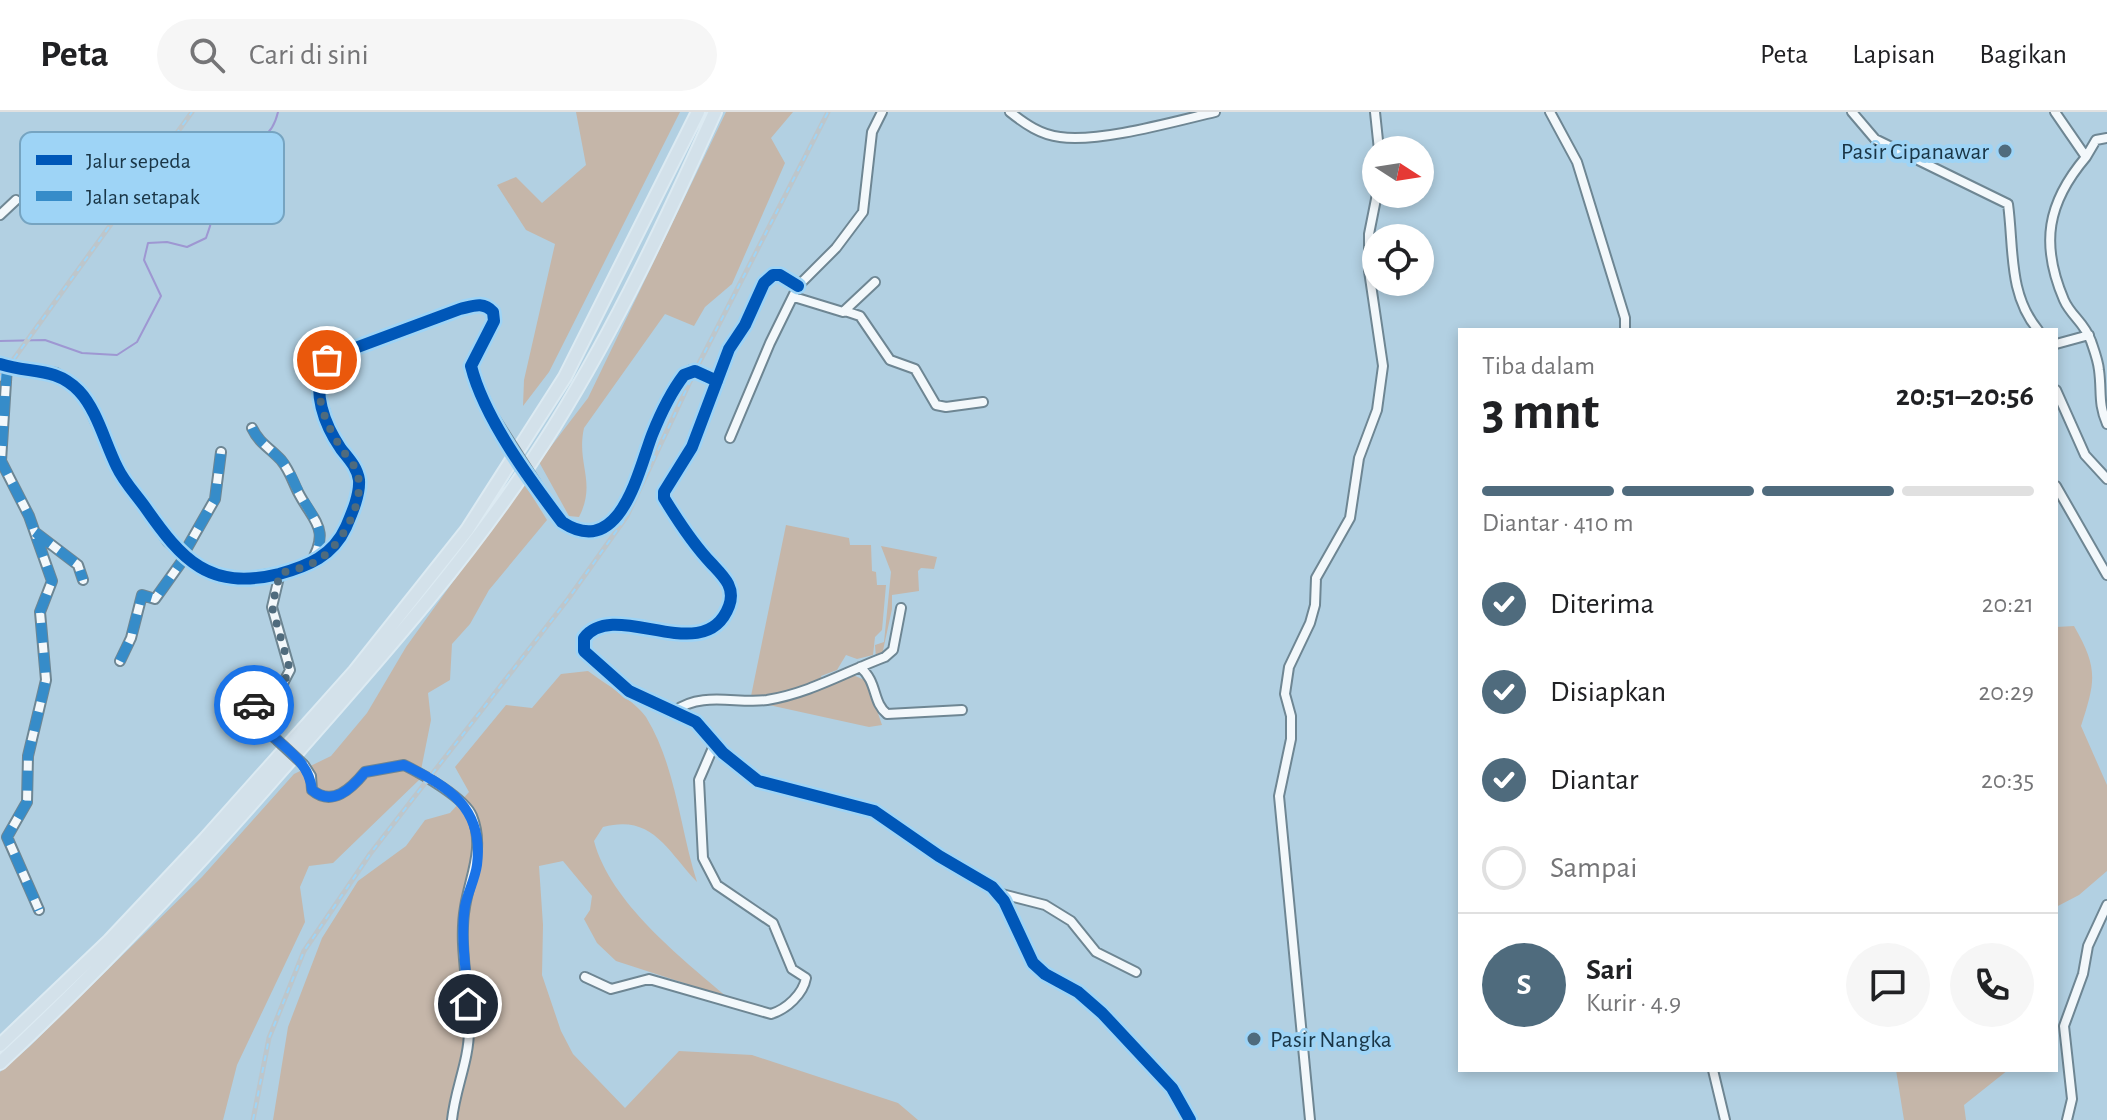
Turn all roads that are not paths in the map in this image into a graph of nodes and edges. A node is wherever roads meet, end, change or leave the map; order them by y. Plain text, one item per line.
1 (698, 112) edge
2 (715, 112) edge
3 (882, 112) edge
4 (1010, 112) edge
5 (1215, 112) edge
6 (1375, 112) edge
7 (1550, 112) edge
8 (1852, 112) edge
9 (2055, 112) edge
10 (1378, 136) edge
11 (2107, 138) edge
12 (2086, 157) junction
13 (16, 200) dead end
14 (1374, 208) edge
15 (0, 215) edge
16 (875, 282) dead end
17 (798, 286) junction
18 (794, 297) junction
19 (845, 311) junction
20 (1625, 328) edge
21 (2037, 328) edge
22 (2089, 335) junction
23 (2058, 343) edge
24 (3, 365) edge
25 (717, 381) junction
26 (2058, 394) edge
27 (983, 402) dead end
28 (2107, 424) edge
29 (252, 428) dead end
30 (730, 438) dead end
31 (221, 452) dead end
32 (2107, 479) edge
33 (2058, 489) edge
34 (35, 532) junction
35 (184, 556) junction
36 (310, 565) junction
37 (280, 573) junction
38 (2107, 575) edge
39 (83, 580) dead end
40 (901, 608) dead end
41 (120, 661) dead end
42 (860, 667) junction
43 (962, 710) dead end
44 (675, 711) junction
45 (715, 743) junction
46 (997, 892) junction
47 (2107, 905) edge
48 (39, 910) dead end
49 (1136, 972) dead end
50 (585, 977) dead end
51 (0, 1045) edge
52 (0, 1063) edge
53 (1713, 1072) edge
54 (452, 1120) edge
55 (1190, 1120) edge
56 (1310, 1120) edge
57 (1725, 1120) edge
58 (2067, 1120) edge

1 - 51 highway
2 - 52 highway
3 - 17 street
4 - 5 street
6 - 10 street
7 - 20 street
8 - 21 street
9 - 12 street
11 - 12 street
12 - 22 street
13 - 15 street
14 - 56 street
16 - 19 street
17 - 18 street
17 - 25 street
18 - 19 street
18 - 30 street
19 - 27 street
22 - 23 street
22 - 28 street
24 - 34 street
24 - 35 street
25 - 36 street, bridge
25 - 44 street
26 - 32 street
29 - 36 street
31 - 35 street
33 - 38 street
34 - 39 street
34 - 48 street
35 - 37 street
35 - 41 street
36 - 37 street
37 - 54 street, bridge
40 - 42 street
42 - 43 street
42 - 44 street
44 - 45 street
45 - 46 street
45 - 50 street
46 - 49 street
46 - 55 street
47 - 58 street
53 - 57 street

